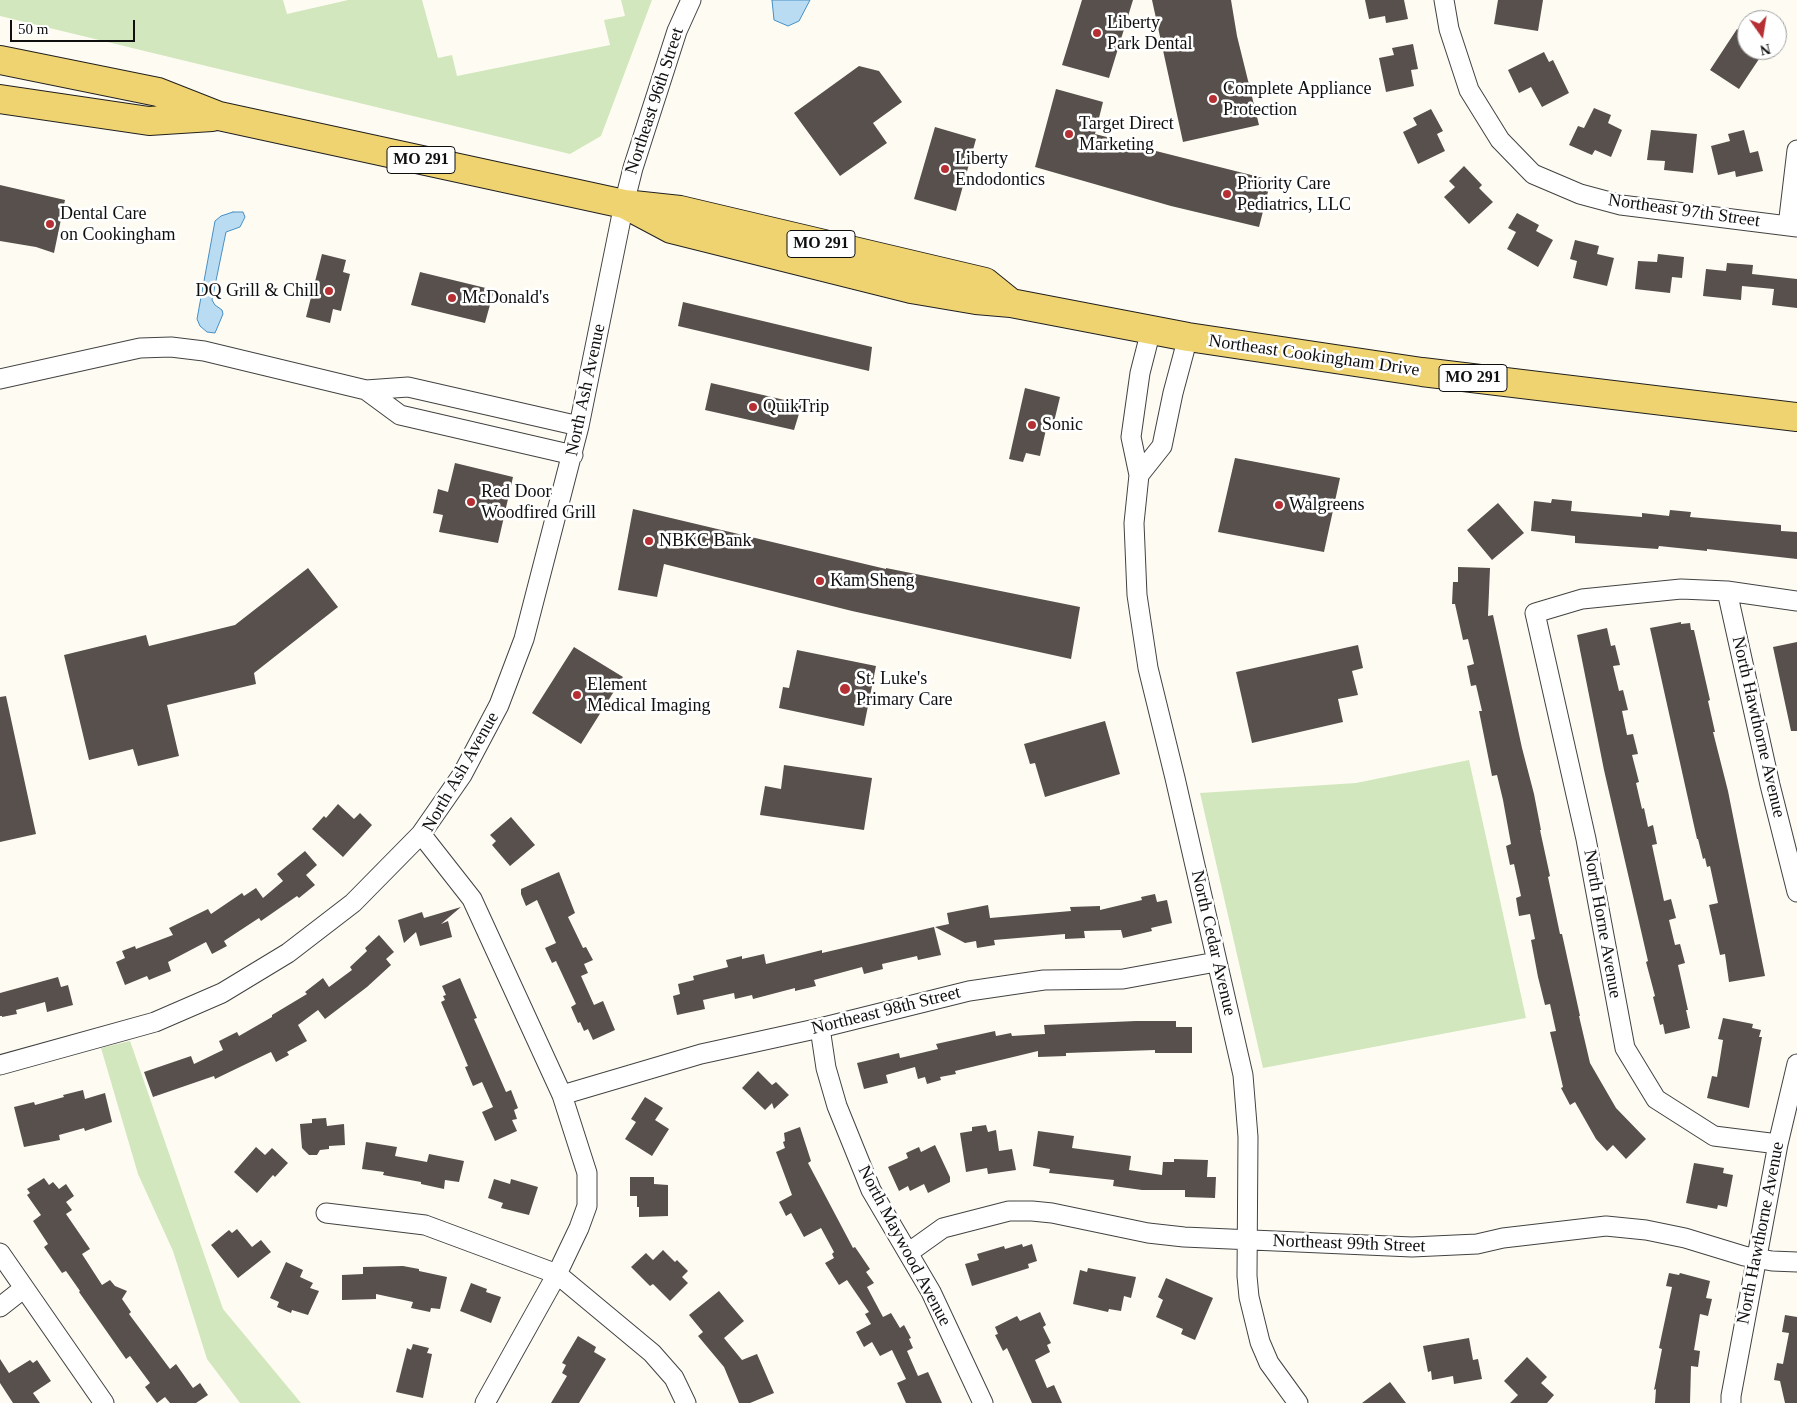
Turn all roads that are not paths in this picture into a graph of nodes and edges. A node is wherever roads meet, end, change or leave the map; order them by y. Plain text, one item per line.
1 (691, 0) edge
2 (1444, 0) edge
3 (0, 60) edge
4 (0, 99) edge
5 (219, 116) junction
6 (1797, 150) edge
7 (624, 204) junction
8 (1793, 226) edge
9 (1151, 330) junction
10 (1188, 337) junction
11 (0, 379) edge
12 (366, 390) junction
13 (1797, 417) edge
14 (579, 426) junction
15 (572, 455) junction
16 (1139, 475) junction
17 (1727, 591) junction
18 (1797, 601) edge
19 (421, 834) junction
20 (1791, 840) edge
21 (1797, 892) edge
22 (1216, 962) junction
23 (820, 1028) junction
24 (1797, 1064) edge
25 (0, 1065) edge
26 (562, 1095) junction
27 (1778, 1144) junction
28 (326, 1213) dead end
29 (1248, 1241) junction
30 (908, 1253) junction
31 (0, 1254) edge
32 (1756, 1258) junction
33 (1797, 1262) edge
34 (557, 1274) junction
35 (24, 1289) junction
36 (0, 1307) edge
37 (104, 1403) edge
38 (484, 1403) edge
39 (686, 1403) edge
40 (983, 1403) edge
41 (1298, 1403) edge
42 (1731, 1403) edge

1 - 7 street, Northeast 96th Street
2 - 8 street, Northeast 97th Street
3 - 5 main road, Northeast Cookingham Drive / MO 291
4 - 5 main road, Northeast Cookingham Drive / MO 291
5 - 7 main road, Northeast Cookingham Drive / MO 291
6 - 8 street
7 - 9 main road, Northeast Cookingham Drive / MO 291
7 - 14 street, North Ash Avenue
9 - 10 main road, Northeast Cookingham Drive / MO 291
9 - 16 street, North Cedar Avenue
10 - 13 main road, Northeast Cookingham Drive / MO 291
10 - 16 street
11 - 12 street
12 - 14 street
12 - 15 street
14 - 15 street, North Ash Avenue
15 - 19 street, North Ash Avenue
16 - 22 street, North Cedar Avenue
17 - 18 street
17 - 20 street, North Hawthorne Avenue
17 - 27 street, North Horne Avenue
19 - 25 street
19 - 26 street, North Ash Avenue
20 - 21 street, North Hawthorne Avenue
22 - 23 street, Northeast 98th Street
22 - 29 street, North Cedar Avenue
23 - 26 street, Northeast 98th Street
23 - 30 street, North Maywood Avenue
24 - 27 street, North Hawthorne Avenue
26 - 34 street, North Ash Avenue
27 - 32 street, North Hawthorne Avenue
28 - 34 street
29 - 30 street, Northeast 99th Street
29 - 32 street, Northeast 99th Street
29 - 41 street, North Cedar Avenue
30 - 40 street, North Maywood Avenue
31 - 35 street
32 - 33 street, Northeast 99th Street
32 - 42 street, North Hawthorne Avenue
34 - 38 street, North Ash Avenue
34 - 39 street
35 - 36 street
35 - 37 street

